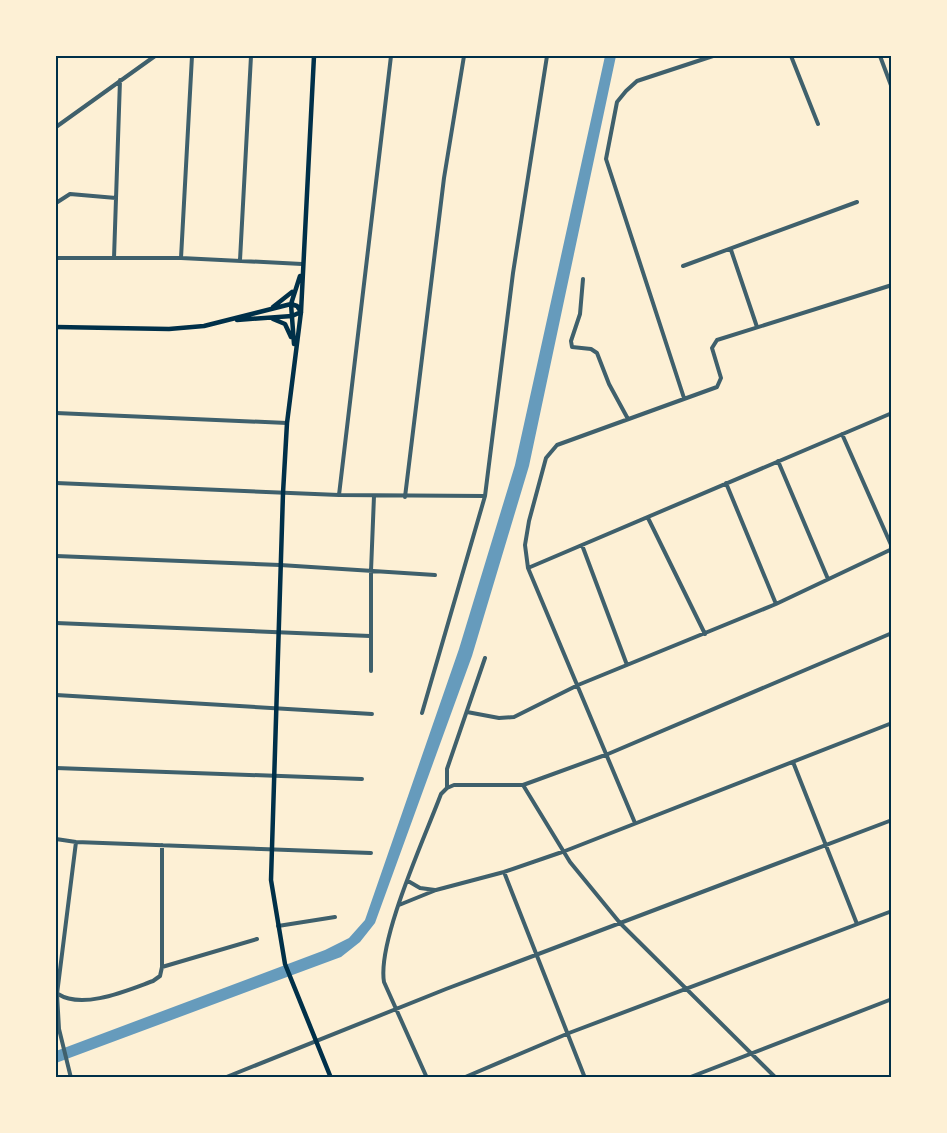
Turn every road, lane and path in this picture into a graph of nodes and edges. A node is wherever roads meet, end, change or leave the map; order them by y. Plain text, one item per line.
1 (155, 56) edge
2 (192, 56) edge
3 (251, 56) edge
4 (314, 56) edge
5 (391, 56) edge
6 (464, 56) edge
7 (547, 56) edge
8 (713, 56) edge
9 (791, 56) edge
10 (880, 56) edge
11 (120, 80) junction
12 (891, 88) edge
13 (818, 123) dead end
14 (56, 127) edge
15 (116, 198) junction
16 (857, 202) dead end
17 (56, 203) edge
18 (731, 250) junction
19 (56, 258) edge
20 (114, 258) junction
21 (181, 258) junction
22 (240, 260) junction
23 (302, 264) junction
24 (683, 266) dead end
25 (301, 273) junction
26 (583, 279) dead end
27 (891, 285) edge
28 (294, 290) junction
29 (291, 304) junction
30 (270, 309) junction
31 (301, 312) junction
32 (292, 316) junction
33 (270, 318) junction
34 (237, 320) junction
35 (56, 327) edge
36 (757, 327) junction
37 (294, 351) junction
38 (684, 398) junction
39 (891, 412) edge
40 (56, 413) edge
41 (628, 418) junction
42 (287, 423) junction
43 (842, 434) junction
44 (778, 461) junction
45 (56, 483) edge
46 (726, 483) junction
47 (283, 493) junction
48 (339, 495) junction
49 (374, 496) junction
50 (485, 496) junction
51 (405, 497) junction
52 (648, 518) junction
53 (582, 545) junction
54 (891, 548) edge
55 (56, 556) edge
56 (280, 565) junction
57 (528, 567) junction
58 (370, 571) junction
59 (435, 575) dead end
60 (828, 579) junction
61 (776, 604) junction
62 (56, 622) edge
63 (278, 632) junction
64 (891, 633) edge
65 (705, 634) junction
66 (370, 636) junction
67 (485, 658) dead end
68 (627, 665) junction
69 (371, 671) dead end
70 (578, 685) junction
71 (56, 695) edge
72 (276, 708) junction
73 (467, 712) junction
74 (422, 713) dead end
75 (372, 714) dead end
76 (891, 723) edge
77 (608, 754) junction
78 (793, 762) junction
79 (56, 768) edge
80 (274, 777) junction
81 (362, 779) dead end
82 (523, 785) junction
83 (447, 788) junction
84 (891, 820) edge
85 (635, 823) junction
86 (56, 839) edge
87 (76, 843) junction
88 (162, 845) junction
89 (824, 846) junction
90 (272, 848) junction
91 (565, 851) junction
92 (371, 853) dead end
93 (504, 872) junction
94 (408, 881) junction
95 (436, 890) junction
96 (399, 904) junction
97 (891, 911) edge
98 (335, 917) dead end
99 (620, 923) junction
100 (857, 924) junction
101 (277, 926) junction
102 (257, 939) dead end
103 (536, 955) junction
104 (162, 968) junction
105 (688, 989) junction
106 (57, 994) junction
107 (891, 999) edge
108 (397, 1009) junction
109 (569, 1033) junction
110 (317, 1042) junction
111 (752, 1053) junction
112 (70, 1075) edge
113 (233, 1076) edge
114 (224, 1077) edge
115 (331, 1077) edge
116 (427, 1077) edge
117 (463, 1077) edge
118 (585, 1077) edge
119 (688, 1077) edge
120 (776, 1077) edge

1 - 11 street
2 - 21 street
3 - 22 street
4 - 23 main road
5 - 48 street
6 - 51 street
7 - 50 street
8 - 38 street
9 - 13 street
10 - 12 street
11 - 14 street
11 - 15 street
15 - 17 street
15 - 20 street
16 - 18 street
18 - 24 street
18 - 36 street
19 - 20 street
20 - 21 street
21 - 22 street
22 - 23 street
23 - 25 main road
25 - 28 main road
25 - 31 main road
26 - 41 street
27 - 36 street
28 - 29 main road
28 - 30 main road
29 - 30 main road
29 - 31 main road
29 - 32 main road
30 - 34 main road
31 - 32 main road
31 - 37 main road
32 - 33 main road
32 - 37 main road
33 - 34 main road
33 - 37 main road
34 - 35 main road
36 - 38 street
37 - 42 main road
38 - 41 street
39 - 43 street
40 - 42 street
41 - 57 street
42 - 47 main road
43 - 44 street
43 - 54 street
44 - 46 street
44 - 60 street
45 - 47 street
46 - 52 street
46 - 61 street
47 - 48 street
47 - 56 main road
48 - 49 street
49 - 51 street
49 - 58 street
50 - 51 street
50 - 74 street
52 - 53 street
52 - 65 street
53 - 57 street
53 - 68 street
54 - 60 street
55 - 56 street
56 - 58 street
56 - 63 main road
57 - 70 street
58 - 59 street
58 - 66 street
60 - 61 street
61 - 65 street
62 - 63 street
63 - 66 street
63 - 72 main road
64 - 77 street
65 - 68 street
66 - 69 street
67 - 73 street
68 - 70 street
70 - 73 street
70 - 77 street
71 - 72 street
72 - 75 street
72 - 80 main road
73 - 83 street
76 - 78 street
77 - 82 street
77 - 85 street
78 - 85 street
78 - 89 street
79 - 80 street
80 - 81 street
80 - 90 main road
82 - 83 street
82 - 91 street
83 - 94 street
84 - 89 street
85 - 91 street
86 - 87 street
87 - 88 street
87 - 106 street
88 - 90 street
88 - 104 street
89 - 99 street
89 - 100 street
90 - 92 street
90 - 101 main road
91 - 93 street
91 - 99 street
93 - 95 street
93 - 103 street
94 - 95 street
94 - 96 street
95 - 96 street
96 - 108 street
97 - 100 street
98 - 101 street
99 - 103 street
99 - 105 street
100 - 105 street
101 - 110 main road
102 - 104 street
103 - 108 street
103 - 109 street
104 - 106 street
105 - 109 street
105 - 111 street
106 - 112 street
107 - 111 street
108 - 110 street
108 - 116 street
109 - 117 street
109 - 118 street
110 - 113 street
110 - 115 main road
111 - 119 street
111 - 120 street
113 - 114 street

